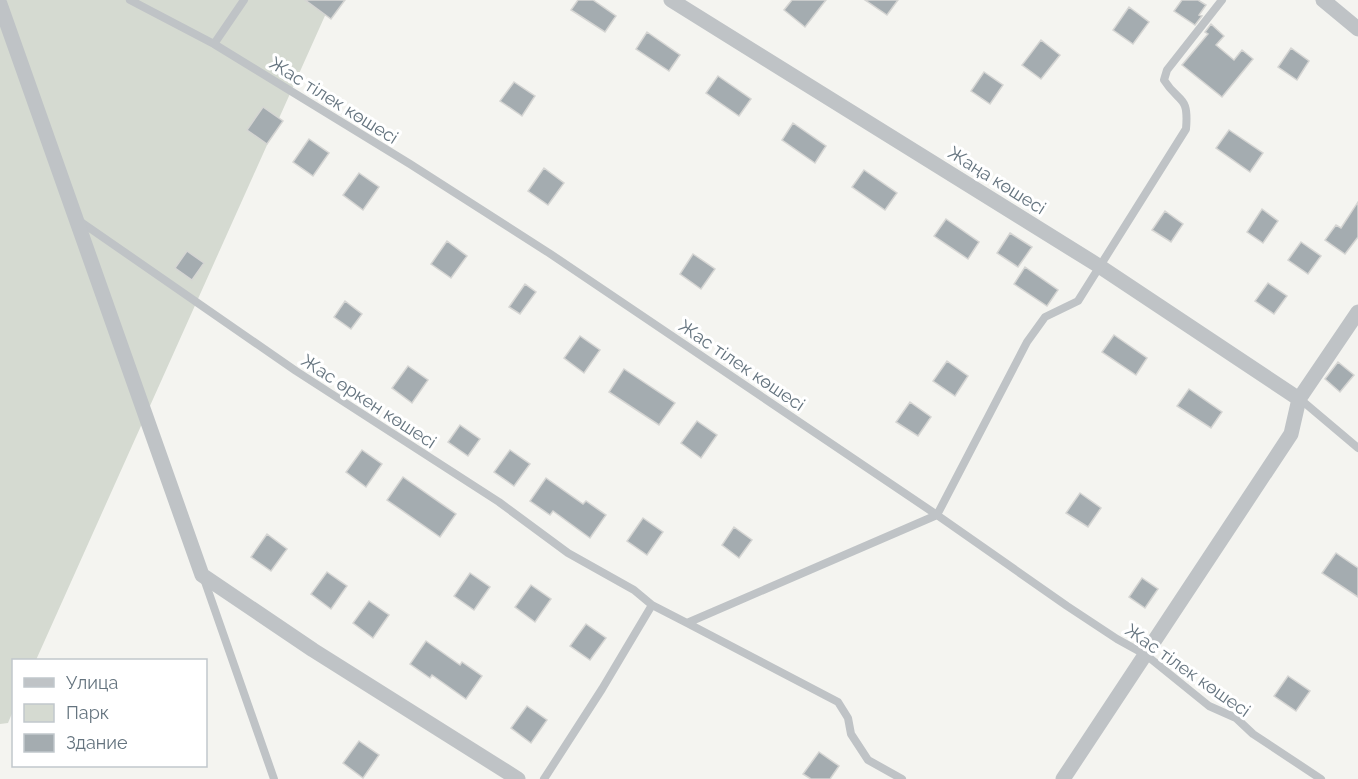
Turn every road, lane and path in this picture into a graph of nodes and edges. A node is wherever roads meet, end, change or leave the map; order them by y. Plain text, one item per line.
1 (130, 0) edge
2 (244, 0) edge
3 (671, 0) edge
4 (1222, 0) edge
5 (1330, 2) edge
6 (0, 4) edge
7 (1358, 29) edge
8 (214, 44) junction
9 (74, 217) junction
10 (1099, 266) junction
11 (1358, 312) edge
12 (1299, 399) junction
13 (1358, 448) edge
14 (937, 515) junction
15 (202, 575) junction
16 (652, 604) junction
17 (687, 623) junction
18 (1146, 655) junction
19 (274, 779) edge
20 (518, 779) edge
21 (544, 779) edge
22 (902, 779) edge
23 (1063, 779) edge
24 (1321, 779) edge

1 - 8 lane, Жас тілек көшесі
2 - 8 lane
3 - 10 street, Жаңа көшесі
4 - 10 lane
5 - 7 street
6 - 9 street
8 - 14 lane, Жас тілек көшесі
9 - 15 street
9 - 16 lane, Жас өркен көшесі
10 - 12 street, Жаңа көшесі
10 - 14 lane
11 - 12 street
12 - 13 lane
12 - 18 street
14 - 17 lane
14 - 18 lane, Жас тілек көшесі
15 - 19 lane
15 - 20 street
16 - 17 lane, Жас өркен көшесі
16 - 21 lane
17 - 22 lane, Жас өркен көшесі
18 - 23 street
18 - 24 lane, Жас тілек көшесі

